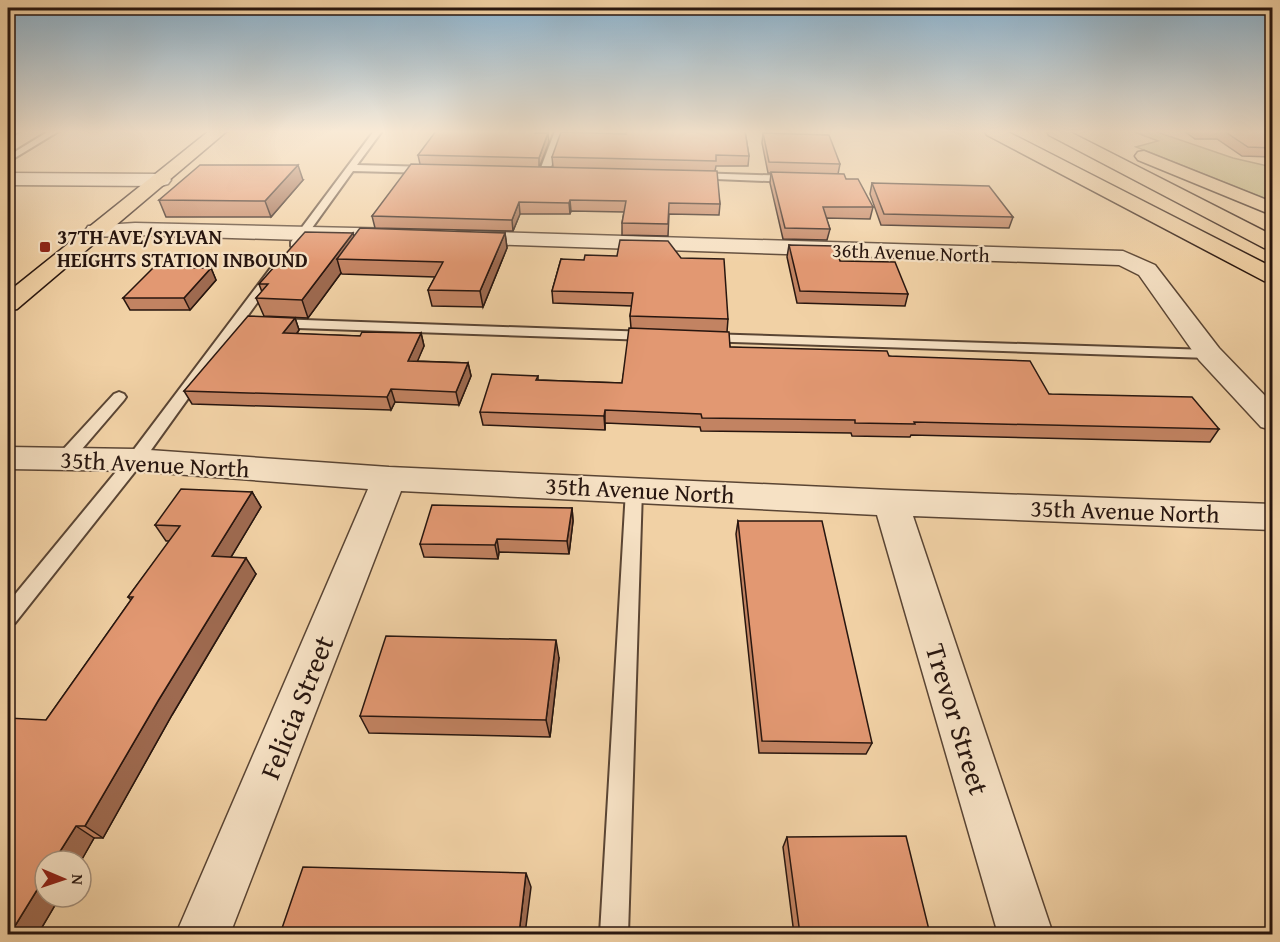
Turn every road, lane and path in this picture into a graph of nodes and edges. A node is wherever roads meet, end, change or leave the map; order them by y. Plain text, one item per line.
1 (167, 175) edge
2 (346, 175) edge
3 (1078, 175) edge
4 (1140, 175) edge
5 (1189, 175) edge
6 (684, 176) edge
7 (8, 179) edge
8 (801, 179) edge
9 (161, 180) junction
10 (1272, 209) edge
11 (96, 231) junction
12 (303, 233) junction
13 (1272, 243) edge
14 (1272, 276) edge
15 (8, 304) edge
16 (236, 322) junction
17 (663, 336) edge
18 (699, 337) edge
19 (1209, 354) junction
20 (118, 397) dead end
21 (1272, 420) edge
22 (8, 458) edge
23 (64, 459) junction
24 (135, 460) junction
25 (389, 479) junction
26 (634, 489) junction
27 (891, 502) junction
28 (1272, 517) edge
29 (8, 617) edge
30 (203, 934) edge
31 (614, 934) edge
32 (1025, 934) edge

1 - 9 main road
2 - 12 lane
3 - 14 main road
4 - 13 main road
5 - 10 main road
6 - 8 lane
7 - 9 street
9 - 11 main road
11 - 12 street, 36th Avenue North
11 - 15 main road
12 - 16 lane
12 - 19 street, 36th Avenue North
16 - 17 lane
16 - 24 lane
18 - 19 lane
19 - 21 street
20 - 23 lane
22 - 23 street, 35th Avenue North
23 - 24 street, 35th Avenue North
24 - 25 street, 35th Avenue North
24 - 29 lane
25 - 26 street, 35th Avenue North
25 - 30 street, Felicia Street
26 - 27 street, 35th Avenue North
26 - 31 lane
27 - 28 street, 35th Avenue North
27 - 32 street, Trevor Street

